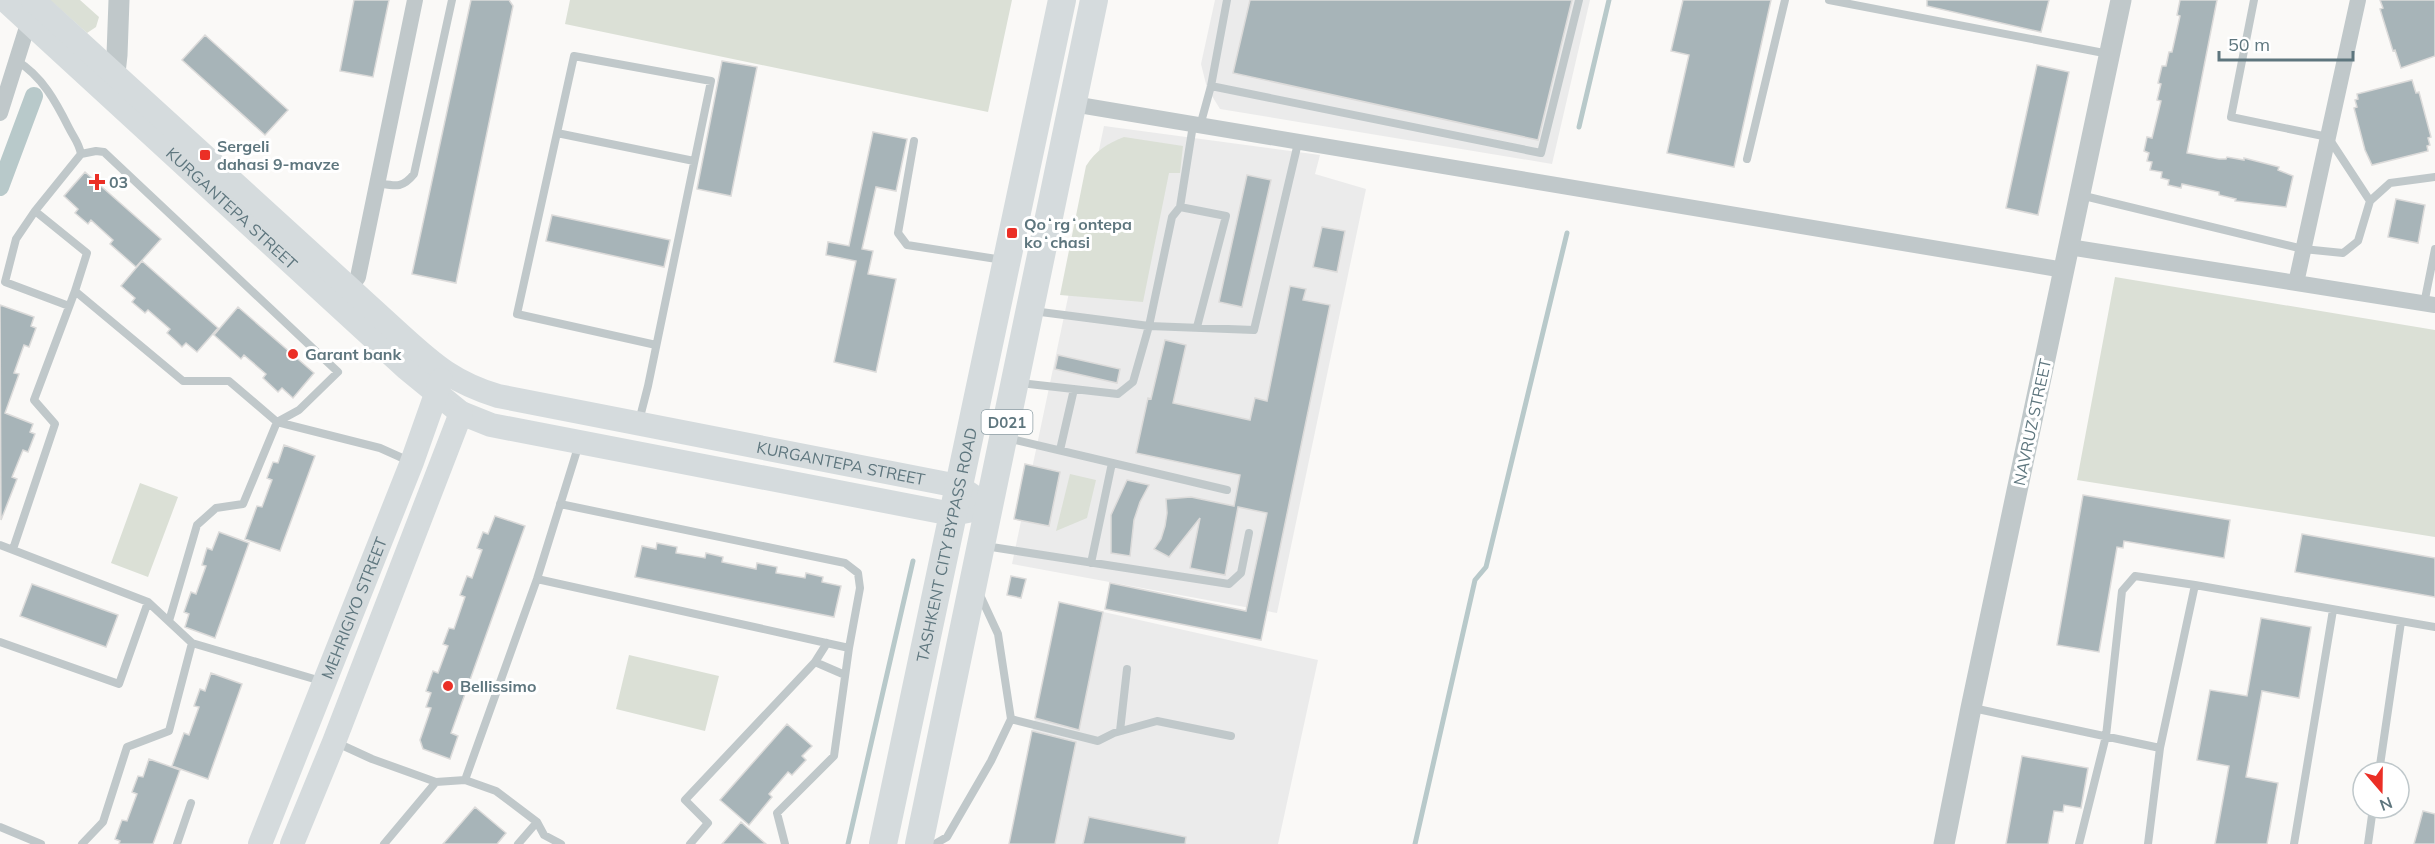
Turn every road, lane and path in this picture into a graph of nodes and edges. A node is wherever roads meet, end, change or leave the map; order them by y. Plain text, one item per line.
1 (6, 0) edge
2 (119, 0) edge
3 (415, 0) edge
4 (452, 0) edge
5 (1062, 0) edge
6 (1094, 0) edge
7 (1227, 0) edge
8 (1579, 0) edge
9 (1785, 0) edge
10 (1828, 0) edge
11 (2121, 0) edge
12 (2254, 0) edge
13 (2358, 0) edge
14 (34, 10) edge
15 (2110, 54) junction
16 (17, 60) junction
17 (108, 80) junction
18 (0, 86) edge
19 (1211, 86) junction
20 (1073, 104) junction
21 (0, 113) edge
22 (1196, 126) junction
23 (557, 133) junction
24 (2328, 137) junction
25 (914, 141) dead end
26 (1298, 143) junction
27 (81, 154) junction
28 (1747, 159) dead end
29 (694, 161) junction
30 (2435, 177) edge
31 (378, 183) junction
32 (2080, 195) junction
33 (2370, 201) junction
34 (1180, 207) junction
35 (35, 211) junction
36 (2069, 247) junction
37 (2303, 249) junction
38 (2435, 249) edge
39 (1006, 260) junction
40 (2064, 270) junction
41 (2433, 272) edge
42 (2296, 284) junction
43 (350, 288) junction
44 (75, 291) junction
45 (2429, 305) edge
46 (69, 306) junction
47 (1030, 311) junction
48 (1149, 326) junction
49 (1197, 327) junction
50 (656, 345) junction
51 (440, 383) junction
52 (1015, 383) junction
53 (1074, 389) junction
54 (461, 413) junction
55 (276, 422) junction
56 (639, 424) junction
57 (1004, 437) junction
58 (579, 444) junction
59 (1060, 450) junction
60 (412, 462) junction
61 (1112, 463) junction
62 (958, 486) junction
63 (1227, 490) dead end
64 (560, 504) junction
65 (989, 507) junction
66 (952, 514) junction
67 (1249, 533) dead end
68 (0, 545) edge
69 (981, 545) junction
70 (12, 549) junction
71 (1091, 563) junction
72 (537, 579) junction
73 (974, 582) junction
74 (2195, 585) junction
75 (148, 602) junction
76 (2333, 610) junction
77 (169, 621) junction
78 (2402, 622) junction
79 (2435, 627) edge
80 (0, 642) edge
81 (192, 643) junction
82 (827, 643) junction
83 (849, 648) junction
84 (816, 662) junction
85 (1127, 669) dead end
86 (845, 675) junction
87 (325, 682) junction
88 (1971, 708) junction
89 (1011, 719) junction
90 (1120, 731) junction
91 (1231, 736) dead end
92 (2106, 736) junction
93 (334, 742) junction
94 (2160, 748) junction
95 (2381, 760) edge
96 (465, 780) junction
97 (436, 782) junction
98 (191, 803) dead end
99 (2371, 820) edge
100 (537, 822) junction
101 (0, 827) edge
102 (41, 844) edge
103 (82, 844) edge
104 (177, 844) edge
105 (260, 844) edge
106 (292, 844) edge
107 (384, 844) edge
108 (519, 844) edge
109 (561, 844) edge
110 (690, 844) edge
111 (785, 844) edge
112 (883, 844) edge
113 (919, 844) edge
114 (935, 844) edge
115 (1944, 844) edge
116 (2079, 844) edge
117 (2148, 844) edge
118 (2294, 844) edge
119 (2368, 844) edge

1 - 14 main road, KURGANTEPA STREET
2 - 17 street
3 - 31 street
4 - 31 lane
5 - 39 highway, TASHKENT CITY BYPASS ROAD / D021
6 - 20 highway, TASHKENT CITY BYPASS ROAD / D021
7 - 19 lane
8 - 19 lane
9 - 28 lane
10 - 15 lane
11 - 15 street, NAVRUZ STREET
12 - 24 lane
13 - 24 street
14 - 16 street
14 - 17 main road, KURGANTEPA STREET
15 - 32 street, NAVRUZ STREET
16 - 18 lane
16 - 21 street
16 - 27 lane
17 - 43 main road, KURGANTEPA STREET
17 - 51 main road, KURGANTEPA STREET
19 - 22 lane
20 - 22 street
20 - 47 highway, TASHKENT CITY BYPASS ROAD / D021
22 - 26 street
22 - 34 lane
23 - 29 lane
23 - 29 lane
23 - 50 lane
24 - 33 lane
24 - 37 street
25 - 39 lane
26 - 40 street
26 - 49 lane
27 - 35 lane
27 - 55 lane
29 - 50 lane
30 - 33 lane
31 - 43 street
32 - 36 street, NAVRUZ STREET
32 - 37 lane
33 - 37 lane
34 - 48 lane
34 - 49 lane
35 - 44 lane
35 - 46 lane
36 - 40 street, NAVRUZ STREET
36 - 42 street
37 - 42 street
38 - 41 lane
39 - 62 highway, TASHKENT CITY BYPASS ROAD / D021
40 - 88 street, NAVRUZ STREET
41 - 45 lane
42 - 45 street
43 - 51 main road, KURGANTEPA STREET
44 - 46 lane
44 - 55 lane
46 - 70 lane
47 - 48 lane
47 - 52 highway, TASHKENT CITY BYPASS ROAD / D021
48 - 49 lane
48 - 53 lane
50 - 56 lane
51 - 54 main road, KURGANTEPA STREET
51 - 56 main road, KURGANTEPA STREET
51 - 60 main road, MEHRIGIYO STREET
52 - 53 lane
52 - 57 highway, TASHKENT CITY BYPASS ROAD / D021
53 - 59 lane
54 - 58 main road, KURGANTEPA STREET
54 - 93 main road, MEHRIGIYO STREET
55 - 60 lane
55 - 77 lane
56 - 62 main road, KURGANTEPA STREET
57 - 59 lane
57 - 65 highway, TASHKENT CITY BYPASS ROAD / D021
58 - 64 lane
58 - 66 main road, KURGANTEPA STREET
59 - 61 lane
60 - 87 main road, MEHRIGIYO STREET
61 - 63 lane
61 - 71 lane
62 - 65 main road, KURGANTEPA STREET
62 - 66 highway, TASHKENT CITY BYPASS ROAD / D021
64 - 72 lane
64 - 83 lane
65 - 66 main road, KURGANTEPA STREET
65 - 69 highway, TASHKENT CITY BYPASS ROAD / D021
66 - 112 highway, TASHKENT CITY BYPASS ROAD / D021
67 - 71 lane
68 - 70 lane
69 - 71 lane
69 - 73 highway, TASHKENT CITY BYPASS ROAD / D021
70 - 75 lane
72 - 82 lane
72 - 96 lane
73 - 89 lane
73 - 113 highway, TASHKENT CITY BYPASS ROAD / D021
74 - 76 lane
74 - 92 lane
74 - 94 lane
75 - 77 lane
75 - 80 lane
76 - 78 lane
76 - 118 lane
77 - 81 lane
78 - 79 lane
78 - 95 lane
81 - 87 lane
81 - 103 lane
82 - 83 lane
82 - 84 lane
83 - 86 lane
84 - 86 lane
84 - 110 lane
85 - 90 lane
86 - 111 lane
87 - 105 main road, MEHRIGIYO STREET
88 - 92 lane
88 - 115 street, NAVRUZ STREET
89 - 90 lane
89 - 114 lane
90 - 91 lane
92 - 94 lane
92 - 116 lane
93 - 97 lane
93 - 106 main road, MEHRIGIYO STREET
94 - 117 lane
96 - 97 lane
96 - 100 lane
97 - 107 lane
98 - 104 lane
99 - 119 lane
100 - 108 lane
100 - 109 lane
101 - 102 lane

